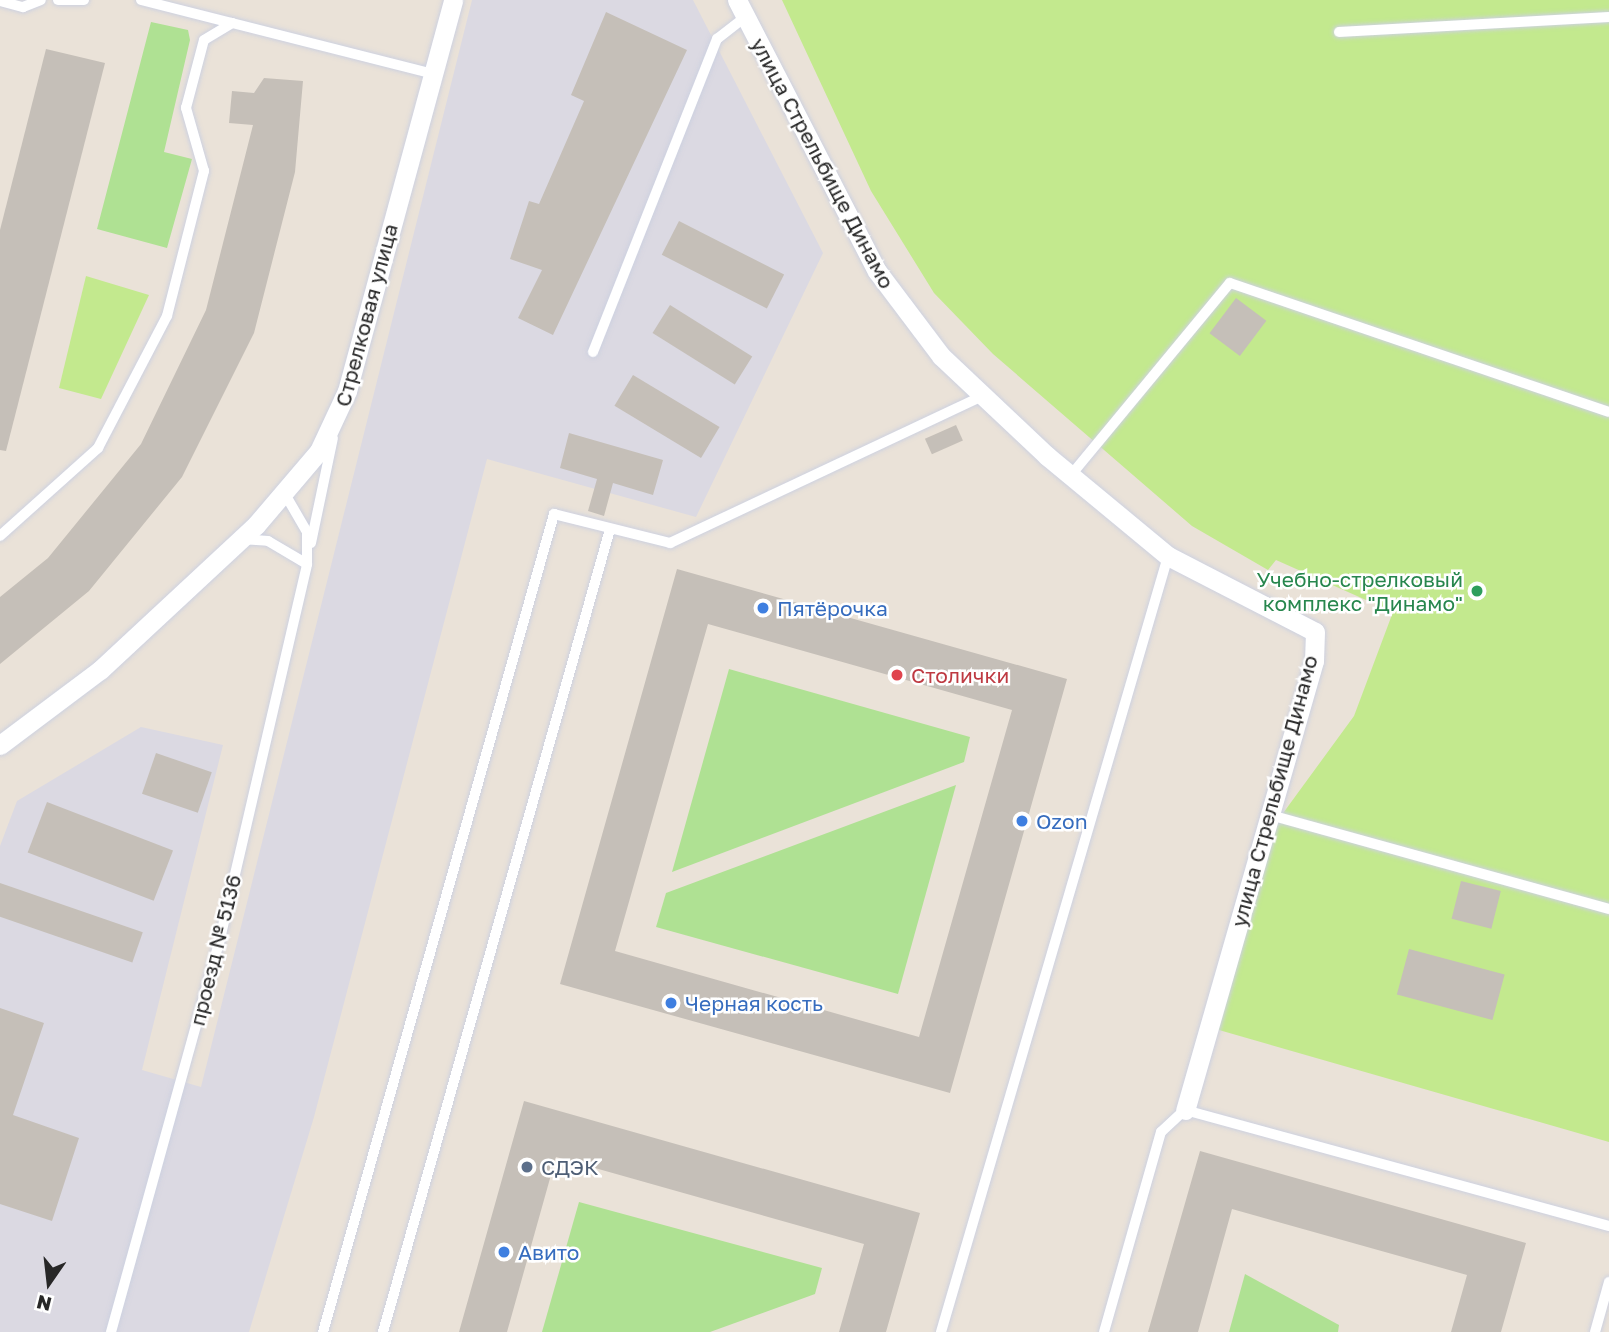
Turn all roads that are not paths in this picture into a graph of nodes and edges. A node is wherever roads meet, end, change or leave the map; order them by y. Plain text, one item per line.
1 (41, 0) edge
2 (58, 0) edge
3 (84, 0) edge
4 (141, 0) edge
5 (453, 0) edge
6 (0, 1) edge
7 (741, 8) edge
8 (1609, 17) edge
9 (232, 23) junction
10 (1339, 32) dead end
11 (433, 74) junction
12 (593, 352) dead end
13 (982, 396) junction
14 (1609, 412) edge
15 (337, 421) junction
16 (1071, 475) junction
17 (285, 494) junction
18 (610, 530) junction
19 (0, 536) edge
20 (240, 539) junction
21 (1168, 556) junction
22 (307, 564) junction
23 (0, 745) edge
24 (1270, 815) junction
25 (1609, 909) edge
26 (1185, 1110) junction
27 (1609, 1226) edge
28 (1609, 1282) edge
29 (111, 1332) edge
30 (323, 1332) edge
31 (383, 1332) edge
32 (940, 1332) edge
33 (1104, 1332) edge
34 (1595, 1332) edge

1 - 6 lane
2 - 3 lane
4 - 9 lane
5 - 11 street, Стрелковая улица
7 - 12 lane
7 - 13 street, улица Стрельбище Динамо
8 - 10 lane
9 - 11 lane
9 - 19 lane
11 - 15 street, Стрелковая улица
13 - 16 street, улица Стрельбище Динамо
13 - 18 lane
14 - 16 lane
15 - 17 street, Стрелковая улица
15 - 22 lane, проезд № 5136
16 - 21 street, улица Стрельбище Динамо
17 - 20 street, Стрелковая улица
17 - 22 lane, проезд № 5136
18 - 30 lane
18 - 31 lane
20 - 22 lane
20 - 23 street, Стрелковая улица
21 - 24 street, улица Стрельбище Динамо
21 - 32 lane
22 - 29 lane, проезд № 5136
24 - 25 lane
24 - 26 street, улица Стрельбище Динамо
26 - 27 lane
26 - 33 lane
28 - 34 lane

